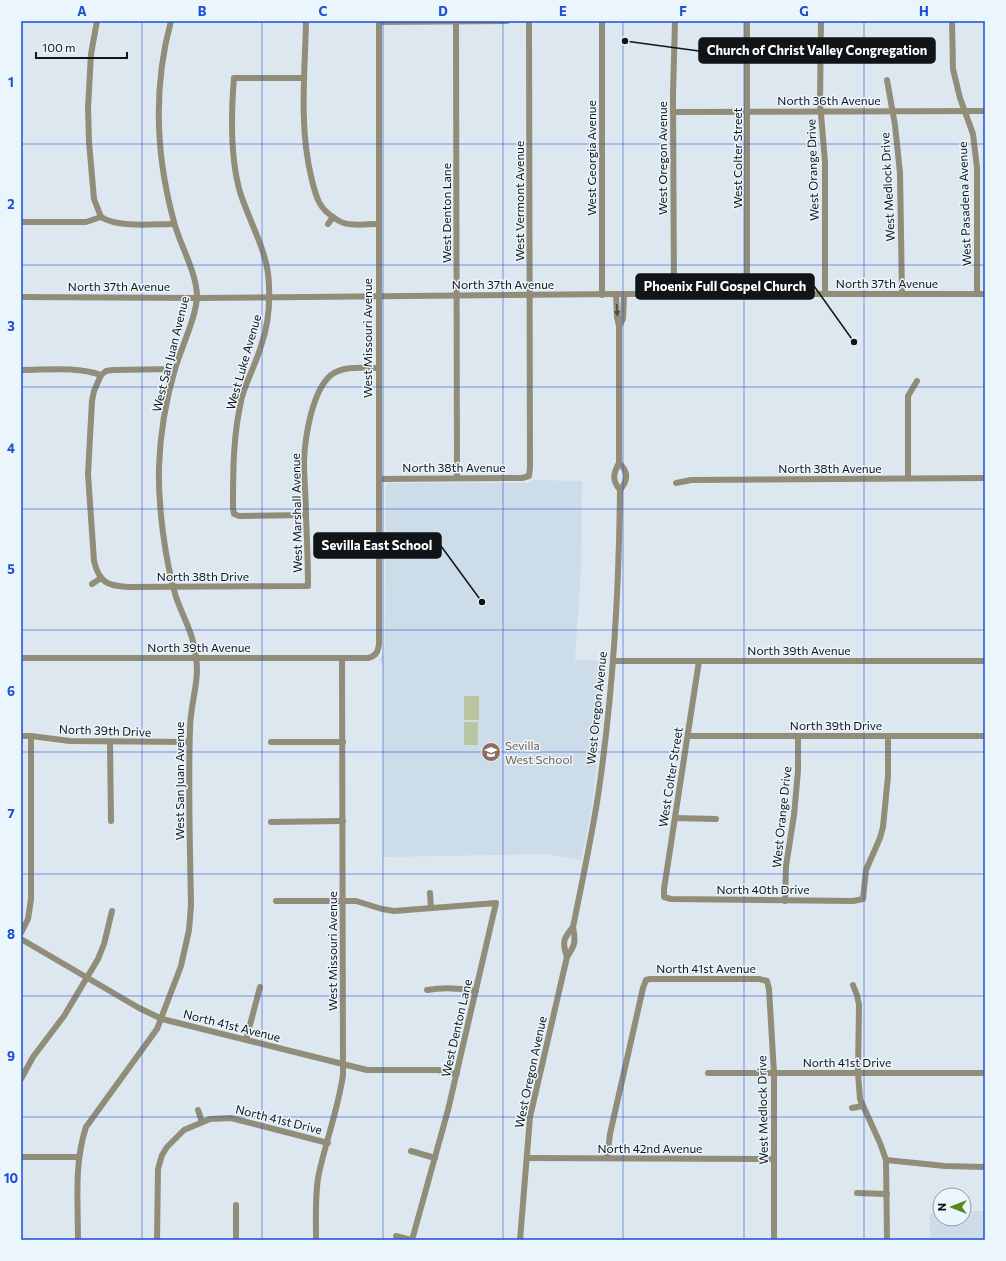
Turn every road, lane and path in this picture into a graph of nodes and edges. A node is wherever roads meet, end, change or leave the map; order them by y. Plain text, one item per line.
1 (97, 21) edge
2 (171, 21) edge
3 (306, 21) edge
4 (378, 21) edge
5 (456, 21) edge
6 (507, 21) edge
7 (529, 21) edge
8 (602, 21) edge
9 (674, 21) edge
10 (748, 21) edge
11 (821, 21) edge
12 (952, 21) edge
13 (304, 78) junction
14 (887, 80) dead end
15 (893, 111) junction
16 (966, 111) junction
17 (985, 111) edge
18 (673, 112) junction
19 (748, 112) junction
20 (821, 112) junction
21 (102, 217) junction
22 (333, 217) junction
23 (21, 222) edge
24 (174, 224) junction
25 (328, 224) dead end
26 (378, 224) junction
27 (616, 294) junction
28 (825, 294) junction
29 (902, 294) junction
30 (977, 294) junction
31 (985, 294) edge
32 (457, 295) junction
33 (530, 295) junction
34 (602, 295) junction
35 (624, 295) junction
36 (674, 295) junction
37 (748, 295) junction
38 (378, 296) junction
39 (21, 297) edge
40 (269, 297) junction
41 (197, 298) junction
42 (619, 326) junction
43 (328, 368) dead end
44 (378, 368) junction
45 (175, 369) junction
46 (21, 370) edge
47 (332, 374) junction
48 (101, 375) junction
49 (917, 381) dead end
50 (619, 463) junction
51 (529, 476) joint
52 (457, 478) junction
53 (908, 478) junction
54 (985, 478) edge
55 (379, 479) junction
56 (676, 483) dead end
57 (620, 490) junction
58 (306, 515) junction
59 (101, 578) junction
60 (92, 584) dead end
61 (308, 586) joint
62 (174, 587) junction
63 (376, 654) joint
64 (21, 658) edge
65 (342, 658) junction
66 (197, 659) junction
67 (613, 661) junction
68 (699, 661) junction
69 (985, 661) edge
70 (21, 736) edge
71 (31, 736) junction
72 (688, 736) junction
73 (798, 736) junction
74 (888, 736) junction
75 (985, 736) edge
76 (110, 742) junction
77 (189, 742) junction
78 (271, 742) dead end
79 (343, 742) junction
80 (675, 818) junction
81 (716, 819) dead end
82 (111, 821) dead end
83 (343, 821) junction
84 (271, 822) dead end
85 (430, 893) dead end
86 (664, 897) joint
87 (276, 901) dead end
88 (343, 901) junction
89 (785, 901) junction
90 (431, 908) junction
91 (112, 911) dead end
92 (573, 927) junction
93 (21, 933) edge
94 (21, 940) edge
95 (567, 957) junction
96 (87, 978) junction
97 (767, 981) joint
98 (853, 985) dead end
99 (260, 987) dead end
100 (427, 990) dead end
101 (476, 991) junction
102 (162, 1019) junction
103 (246, 1040) junction
104 (343, 1065) junction
105 (708, 1073) dead end
106 (774, 1073) junction
107 (858, 1073) junction
108 (985, 1073) edge
109 (457, 1074) junction
110 (21, 1079) edge
111 (862, 1106) junction
112 (852, 1108) dead end
113 (198, 1110) dead end
114 (202, 1122) junction
115 (328, 1143) junction
116 (411, 1151) dead end
117 (21, 1157) edge
118 (78, 1157) junction
119 (435, 1158) junction
120 (527, 1158) junction
121 (607, 1158) junction
122 (774, 1159) junction
123 (886, 1160) junction
124 (985, 1167) edge
125 (857, 1193) dead end
126 (887, 1194) junction
127 (236, 1205) dead end
128 (396, 1236) dead end
129 (78, 1240) edge
130 (157, 1240) edge
131 (236, 1240) edge
132 (316, 1240) edge
133 (411, 1240) edge
134 (520, 1240) edge
135 (774, 1240) edge
136 (887, 1240) edge

1 - 21 street
2 - 24 street, West San Juan Avenue
3 - 13 street
4 - 5 street
4 - 26 street, West Missouri Avenue
5 - 6 street
5 - 32 street, West Denton Lane
7 - 33 street, West Vermont Avenue
8 - 34 street, West Georgia Avenue
9 - 18 street, West Oregon Avenue
10 - 19 street, West Colter Street
11 - 20 street, West Orange Drive
12 - 16 street, West Pasadena Avenue
13 - 22 street
13 - 40 street, West Luke Avenue
14 - 15 street, West Medlock Drive
15 - 16 street, North 36th Avenue
15 - 20 street, North 36th Avenue
15 - 29 street, West Medlock Drive
16 - 17 street, North 36th Avenue
16 - 30 street, West Pasadena Avenue
18 - 19 street, North 36th Avenue
18 - 36 street, West Oregon Avenue
19 - 20 street, North 36th Avenue
19 - 37 street, West Colter Street
20 - 28 street, West Orange Drive
21 - 23 street
21 - 24 street
22 - 25 street
22 - 26 street
24 - 41 street, West San Juan Avenue
26 - 38 street, West Missouri Avenue
27 - 34 street, North 37th Avenue
27 - 35 street, North 37th Avenue
27 -> 42 street, West Oregon Avenue
28 - 29 street, North 37th Avenue
28 - 37 street, North 37th Avenue
29 - 30 street, North 37th Avenue
30 - 31 street, North 37th Avenue
32 - 33 street, North 37th Avenue
32 - 38 street, North 37th Avenue
32 - 52 street, West Denton Lane
33 - 34 street, North 37th Avenue
33 - 51 street, West Vermont Avenue
35 - 36 street, North 37th Avenue
35 - 42 street, West Oregon Avenue
36 - 37 street, North 37th Avenue
38 - 40 street, North 37th Avenue
38 - 44 street, West Missouri Avenue
39 - 41 street, North 37th Avenue
40 - 41 street, North 37th Avenue
40 - 58 street, West Luke Avenue
41 - 45 street, West San Juan Avenue
42 - 50 street, West Oregon Avenue
43 - 47 street
44 - 47 street
44 - 55 street, West Missouri Avenue
45 - 48 street
45 - 62 street, West San Juan Avenue
46 - 48 street
47 - 58 street, West Marshall Avenue
48 - 59 street
49 - 53 street
50 - 57 street, West Oregon Avenue
50 - 57 street, West Oregon Avenue
51 - 52 street, North 38th Avenue
52 - 55 street, North 38th Avenue
53 - 54 street, North 38th Avenue
53 - 56 street, North 38th Avenue
55 - 63 street, West Missouri Avenue
57 - 67 street, West Oregon Avenue
58 - 61 street, West Marshall Avenue
59 - 60 street
59 - 62 street, North 38th Drive
61 - 62 street, North 38th Drive
62 - 66 street, West San Juan Avenue
63 - 65 street, North 39th Avenue
64 - 66 street, North 39th Avenue
65 - 66 street, North 39th Avenue
65 - 79 street, West Missouri Avenue
66 - 77 street, West San Juan Avenue
67 - 68 street, North 39th Avenue
67 - 92 street, West Oregon Avenue
68 - 69 street, North 39th Avenue
68 - 72 street, West Colter Street
70 - 71 street, North 39th Drive
71 - 76 street, North 39th Drive
71 - 93 street
72 - 73 street, North 39th Drive
72 - 80 street, West Colter Street
73 - 74 street, North 39th Drive
73 - 89 street, West Orange Drive
74 - 75 street, North 39th Drive
74 - 89 street, North 40th Drive
76 - 77 street, North 39th Drive
76 - 82 street
77 - 102 street, West San Juan Avenue
78 - 79 street
79 - 83 street, West Missouri Avenue
80 - 81 street
80 - 86 street, West Colter Street
83 - 84 street
83 - 88 street, West Missouri Avenue
85 - 90 street
86 - 89 street, North 40th Drive
87 - 88 street
88 - 90 street
88 - 104 street, West Missouri Avenue
90 - 101 street, West Denton Lane
91 - 96 street
92 - 95 street, West Oregon Avenue
92 - 95 street, West Oregon Avenue
94 - 96 street, North 41st Avenue
95 - 120 street, West Oregon Avenue
96 - 102 street, North 41st Avenue
96 - 110 street
97 - 106 street, West Medlock Drive
97 - 121 street, North 41st Avenue
98 - 107 street
99 - 103 street
100 - 101 street
101 - 109 street, West Denton Lane
102 - 103 street, North 41st Avenue
102 - 118 street, West San Juan Avenue
103 - 104 street, North 41st Avenue
104 - 109 street, North 41st Avenue
104 - 115 street, West Missouri Avenue
105 - 106 street, North 41st Drive
106 - 107 street, North 41st Drive
106 - 122 street, West Medlock Drive
107 - 108 street, North 41st Drive
107 - 111 street
109 - 119 street, West Denton Lane
111 - 112 street
111 - 123 street
113 - 114 street
114 - 115 street, North 41st Drive
114 - 130 street, North 41st Drive
115 - 132 street, West Missouri Avenue
116 - 119 street
117 - 118 street
118 - 129 street, West San Juan Avenue
119 - 133 street, West Denton Lane
120 - 121 street, North 42nd Avenue
120 - 134 street, West Oregon Avenue
121 - 122 street, North 42nd Avenue
122 - 135 street, West Medlock Drive
123 - 124 street
123 - 126 street
125 - 126 street
126 - 136 street
127 - 131 street
128 - 133 street, West Denton Lane

